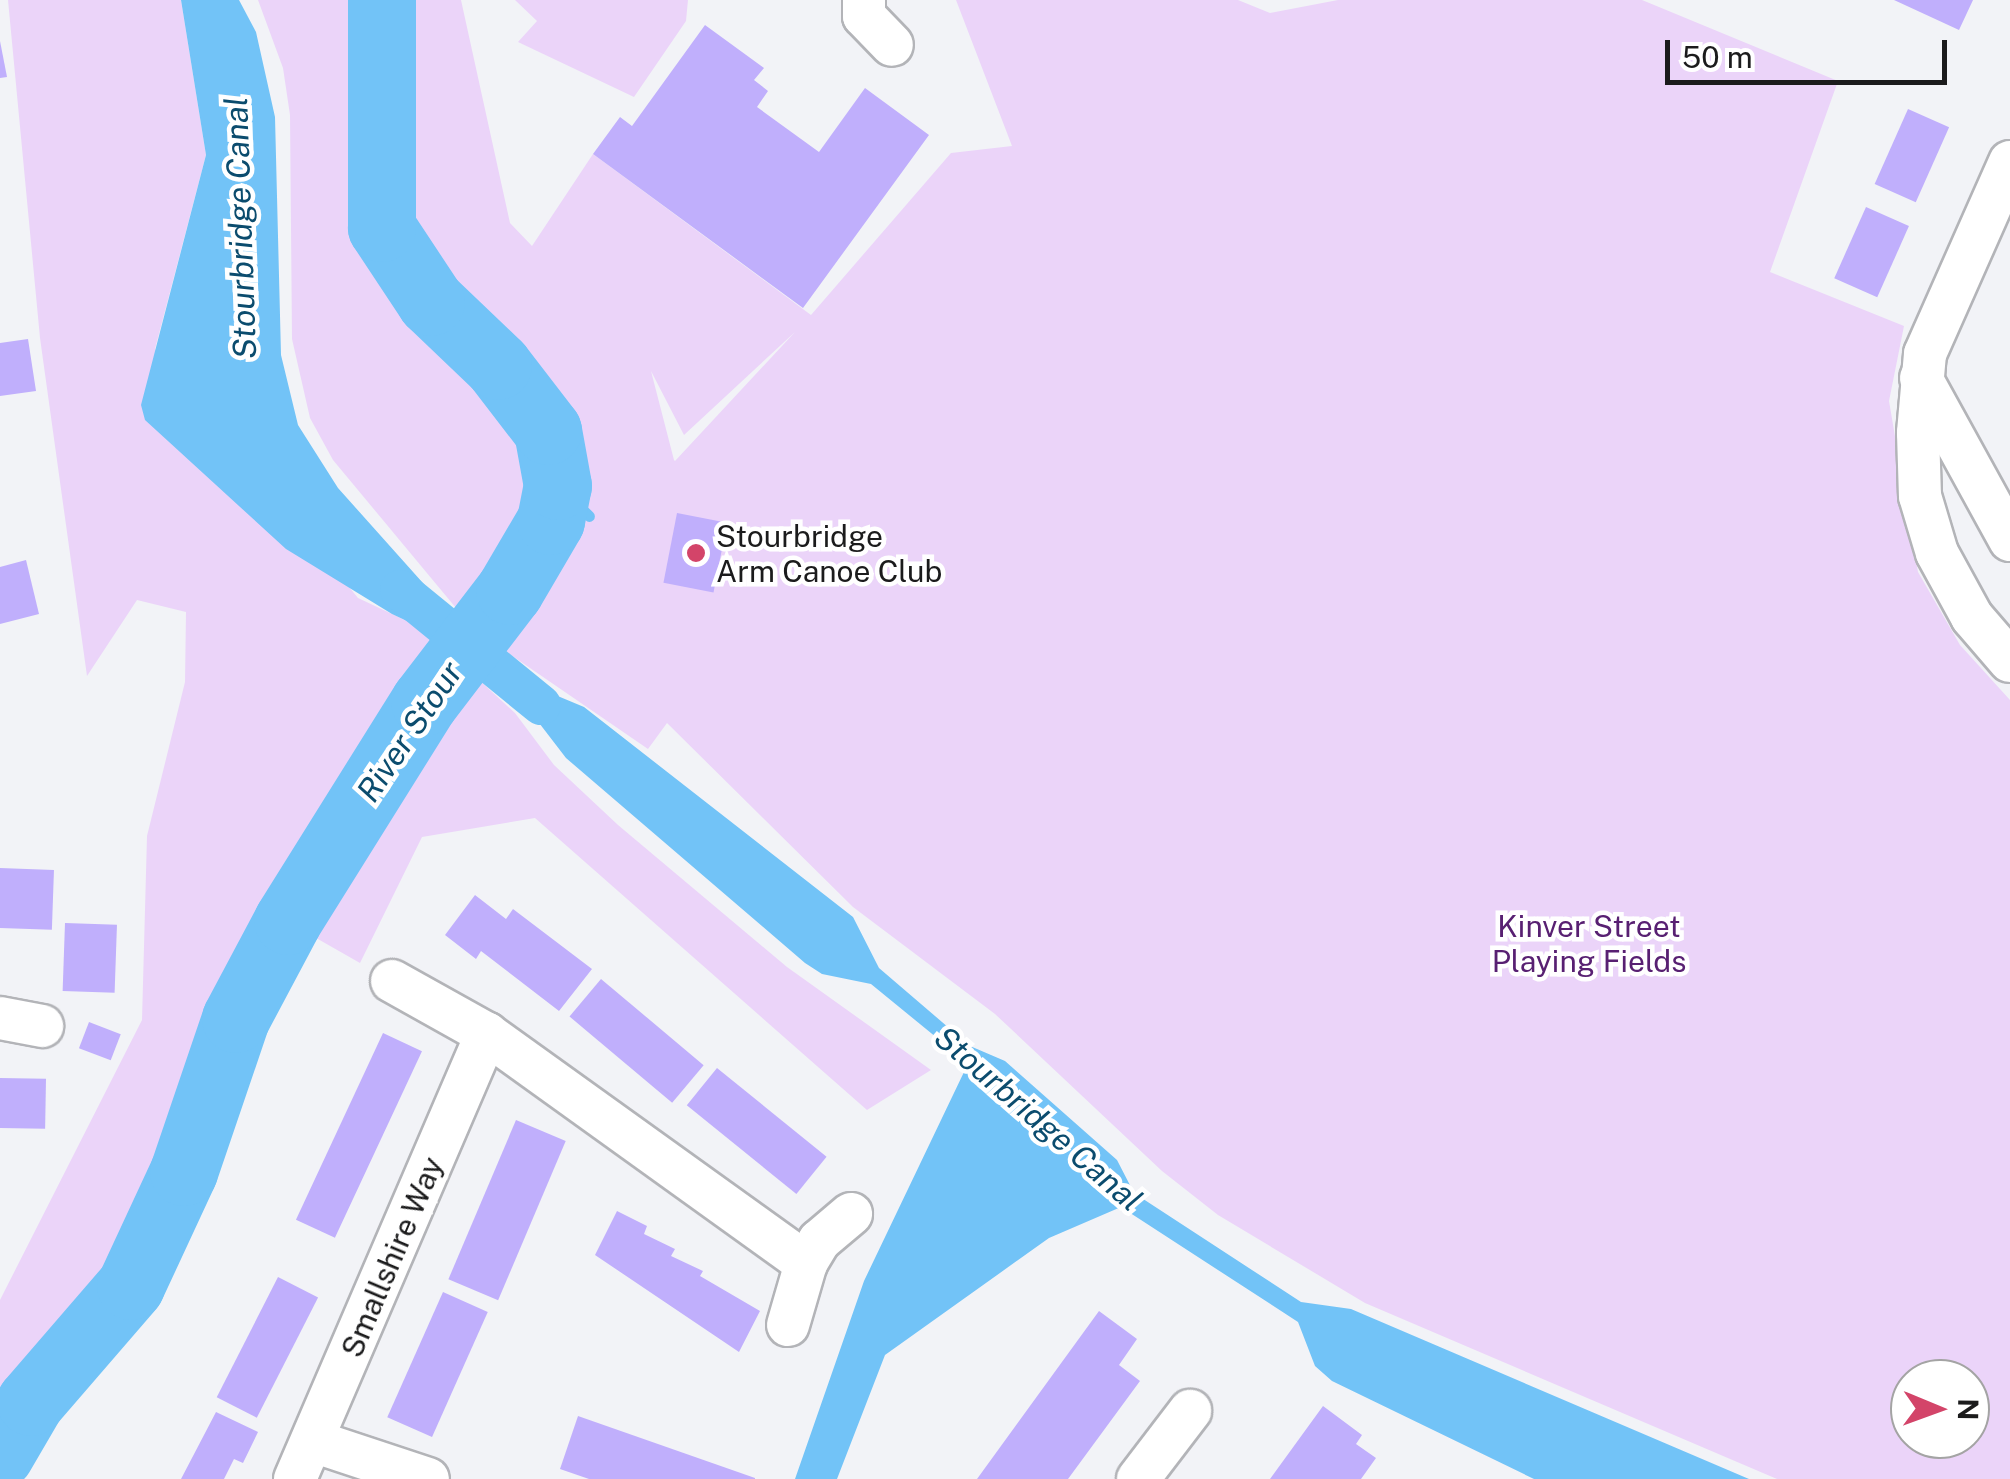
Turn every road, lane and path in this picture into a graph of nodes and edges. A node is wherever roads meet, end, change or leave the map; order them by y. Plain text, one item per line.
1 (864, 0) edge
2 (892, 45) dead end
3 (2010, 162) edge
4 (1921, 378) junction
5 (2010, 540) edge
6 (2010, 661) edge
7 (392, 981) dead end
8 (0, 1018) edge
9 (42, 1026) dead end
10 (488, 1034) junction
11 (851, 1214) dead end
12 (806, 1263) junction
13 (788, 1326) dead end
14 (1190, 1411) dead end
15 (304, 1460) edge
16 (428, 1479) edge
17 (1138, 1479) edge

1 - 2 street
3 - 4 street
4 - 5 street
4 - 6 street
7 - 10 street
8 - 9 street
10 - 12 street
10 - 15 street, Smallshire Way
11 - 12 street
12 - 13 street
14 - 17 street
15 - 16 street

